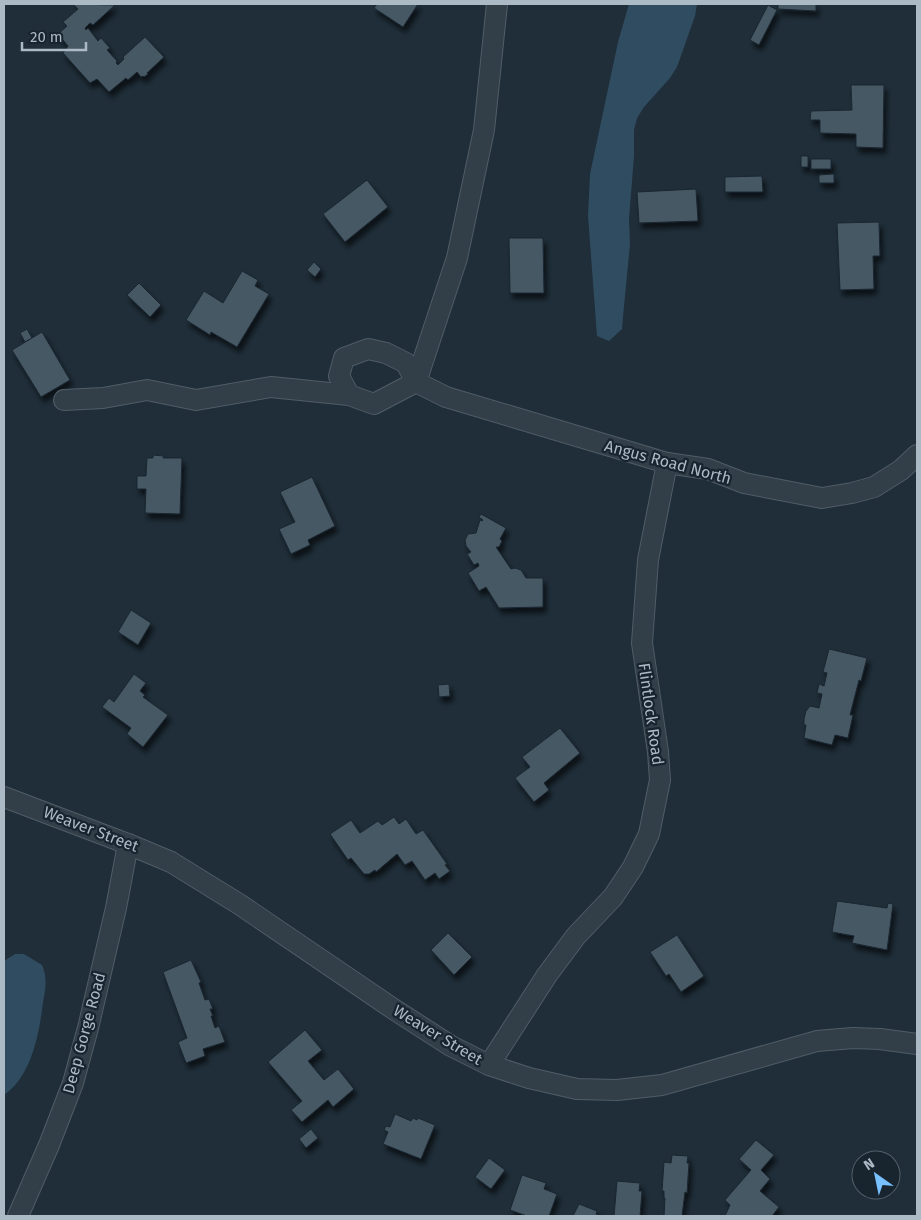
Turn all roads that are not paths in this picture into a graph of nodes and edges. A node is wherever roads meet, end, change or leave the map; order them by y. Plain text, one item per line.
1 (497, 4) edge
2 (416, 382) junction
3 (349, 395) junction
4 (64, 400) dead end
5 (917, 455) edge
6 (667, 463) junction
7 (4, 797) edge
8 (128, 844) junction
9 (917, 1044) edge
10 (488, 1065) junction
11 (18, 1216) edge

1 - 2 street
2 - 3 street
2 - 3 street
2 - 6 street, Angus Road North
3 - 4 street
5 - 6 street, Angus Road North
6 - 10 street, Flintlock Road
7 - 8 street, Weaver Street
8 - 10 street, Weaver Street
8 - 11 street, Deep Gorge Road
9 - 10 street, Weaver Street

